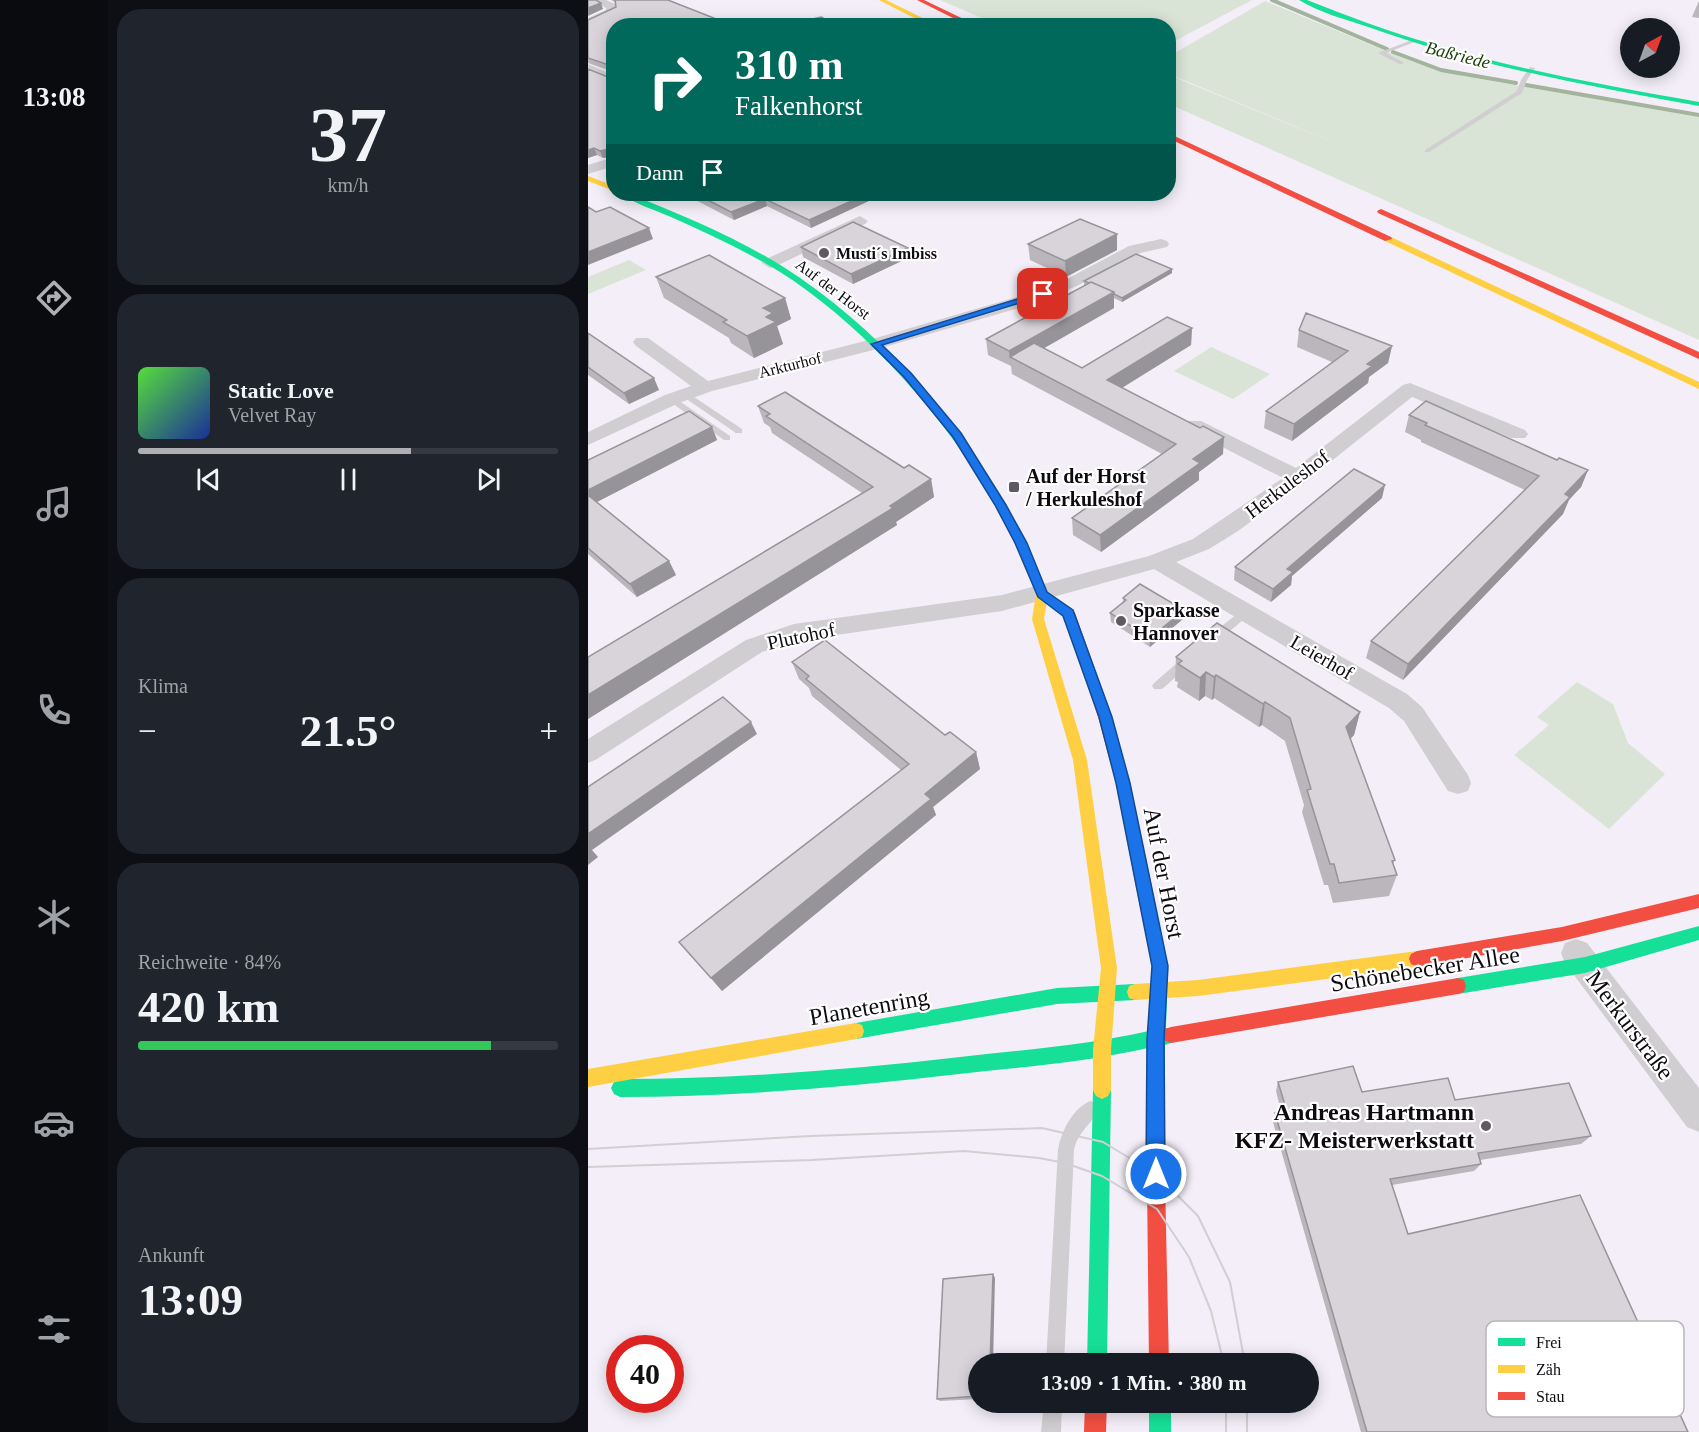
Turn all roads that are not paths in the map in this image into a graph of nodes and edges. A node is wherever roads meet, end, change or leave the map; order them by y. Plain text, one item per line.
1 (597, 0) edge
2 (882, 0) edge
3 (920, 0) edge
4 (1302, 0) edge
5 (919, 18) edge
6 (958, 18) edge
7 (588, 22) edge
8 (1414, 41) junction
9 (1401, 63) dead end
10 (588, 68) edge
11 (1531, 70) junction
12 (606, 76) edge
13 (1699, 104) edge
14 (1176, 139) edge
15 (1427, 151) dead end
16 (606, 164) edge
17 (588, 170) edge
18 (588, 178) edge
19 (606, 186) edge
20 (641, 201) edge
21 (1363, 203) dead end
22 (861, 221) dead end
23 (1161, 244) dead end
24 (770, 263) junction
25 (642, 342) dead end
26 (876, 344) junction
27 (1699, 356) edge
28 (1699, 386) edge
29 (705, 387) junction
30 (678, 397) junction
31 (1176, 416) edge
32 (739, 431) dead end
33 (1518, 434) dead end
34 (727, 438) dead end
35 (588, 439) edge
36 (1298, 477) junction
37 (1157, 561) junction
38 (1042, 594) junction
39 (1245, 612) junction
40 (1158, 686) dead end
41 (588, 752) edge
42 (1458, 783) dead end
43 (1699, 901) edge
44 (1699, 933) edge
45 (1562, 934) junction
46 (1585, 965) junction
47 (1159, 989) junction
48 (1107, 992) junction
49 (1156, 1040) junction
50 (1102, 1050) junction
51 (588, 1078) edge
52 (588, 1089) edge
53 (1101, 1097) junction
54 (1699, 1115) edge
55 (1056, 1353) edge
56 (1097, 1353) edge
57 (1159, 1353) edge
58 (1052, 1413) edge
59 (1096, 1413) edge
60 (1160, 1413) edge
61 (1051, 1432) edge
62 (1095, 1432) edge
63 (1160, 1432) edge

1 - 7 street
2 - 5 main road
3 - 6 main road
4 - 8 main road
8 - 9 lane
8 - 11 main road
10 - 12 street
11 - 13 main road
11 - 15 lane
14 - 28 main road
16 - 17 street
18 - 19 main road
20 - 24 main road, Auf der Horst
21 - 27 main road
22 - 24 street
23 - 26 street, Arkturhof
24 - 26 main road, Auf der Horst
25 - 29 street
26 - 29 street, Arkturhof
26 - 38 main road, Auf der Horst
29 - 30 street, Arkturhof
30 - 32 lane
30 - 34 lane
30 - 35 street, Arkturhof
31 - 36 street
33 - 36 street, Herkuleshof
36 - 37 street, Herkuleshof
37 - 38 street, Herkuleshof
37 - 39 street, Leierhof
38 - 41 street, Plutohof
38 - 47 main road, Auf der Horst
38 - 48 main road, Auf der Horst
39 - 40 lane
39 - 42 street, Leierhof
43 - 45 main road, Schönebecker Allee
44 - 46 main road, Schönebecker Allee
45 - 46 street, Merkurstraße
45 - 47 main road, Schönebecker Allee
46 - 49 main road, Schönebecker Allee
46 - 54 street, Merkurstraße
47 - 48 main road, Planetenring
47 - 49 main road, Auf der Horst
48 - 50 main road, Auf der Horst
48 - 51 main road, Planetenring
49 - 50 main road
49 - 57 main road, Auf der Horst
50 - 52 main road
50 - 53 main road, Auf der Horst
53 - 55 lane
53 - 56 main road, Auf der Horst
58 - 61 lane
59 - 62 main road
60 - 63 main road

